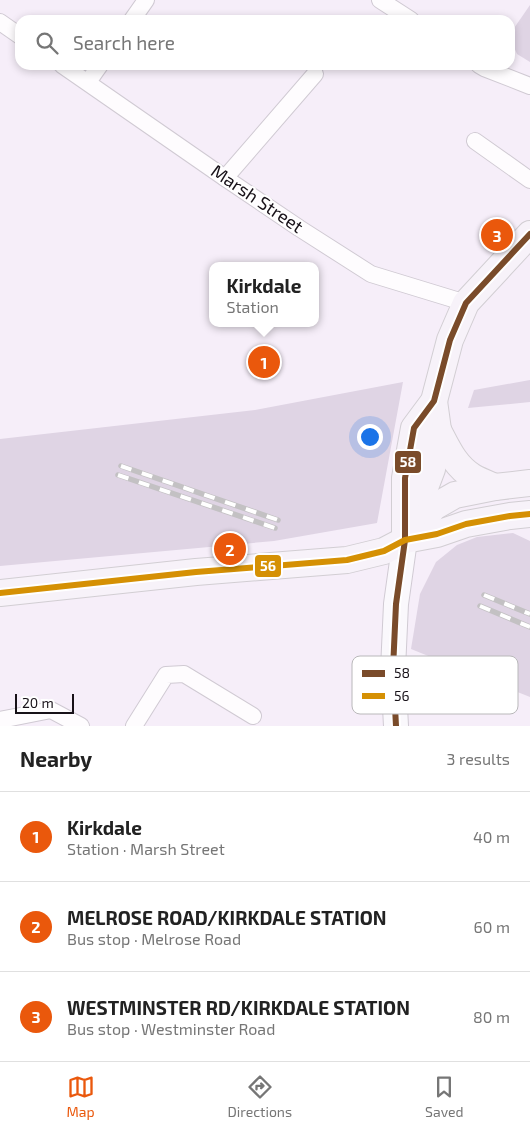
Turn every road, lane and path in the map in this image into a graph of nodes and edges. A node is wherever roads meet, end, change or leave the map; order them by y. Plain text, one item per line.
1 (146, 0) edge
2 (380, 0) edge
3 (136, 15) edge
4 (403, 15) edge
5 (0, 22) edge
6 (15, 32) edge
7 (70, 70) edge
8 (96, 70) edge
9 (489, 70) edge
10 (315, 74) dead end
11 (88, 82) junction
12 (530, 86) edge
13 (475, 140) dead end
14 (225, 178) junction
15 (530, 180) edge
16 (530, 234) edge
17 (466, 303) junction
18 (434, 401) junction
19 (438, 430) junction
20 (530, 483) edge
21 (495, 488) junction
22 (530, 514) edge
23 (405, 540) junction
24 (0, 593) edge
25 (394, 656) edge
26 (254, 716) dead end
27 (0, 720) edge
28 (81, 726) edge
29 (134, 726) edge

1 - 3 street
2 - 4 street
5 - 6 street
7 - 11 street, Marsh Street
8 - 11 street
9 - 12 street
10 - 14 street
11 - 14 street, Marsh Street
13 - 15 street
14 - 17 street, Marsh Street
16 - 17 main road
17 - 18 main road
18 - 19 main road
18 - 23 main road
19 - 21 main road
19 - 23 main road
20 - 21 main road
21 - 23 main road
22 - 23 main road
23 - 24 main road
23 - 25 street
26 - 29 street
27 - 28 street

